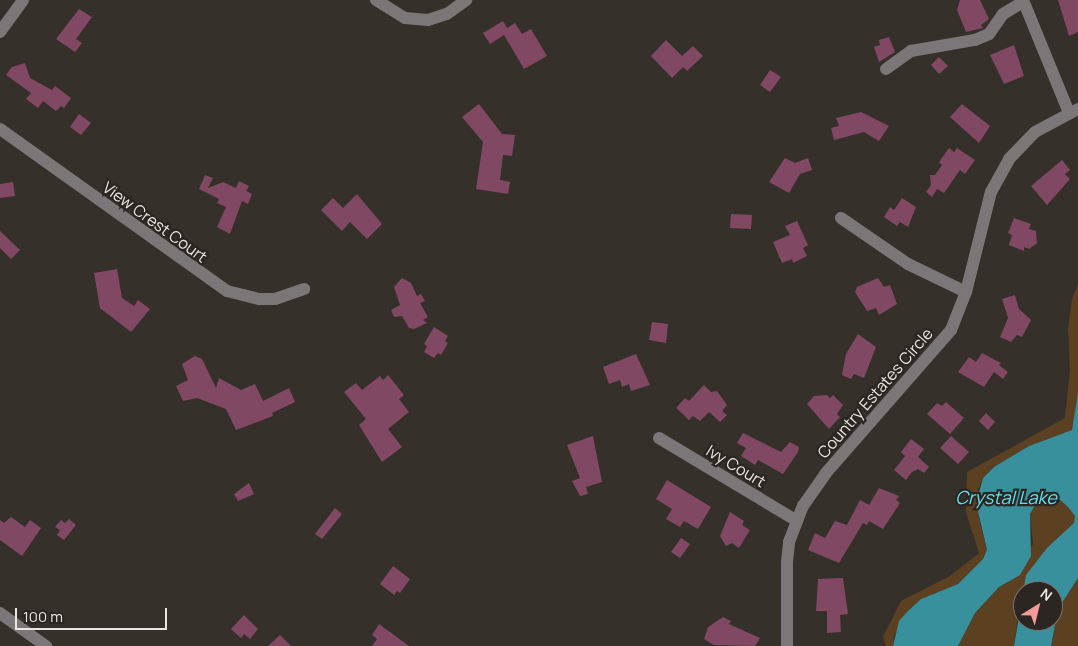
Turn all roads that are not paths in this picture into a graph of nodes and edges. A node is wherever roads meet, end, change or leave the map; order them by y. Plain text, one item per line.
1 (23, 0) edge
2 (376, 0) edge
3 (466, 0) edge
4 (1023, 1) edge
5 (0, 32) edge
6 (886, 69) dead end
7 (1073, 111) edge
8 (0, 129) edge
9 (841, 218) dead end
10 (304, 289) dead end
11 (966, 292) junction
12 (658, 438) dead end
13 (797, 521) junction
14 (0, 613) edge
15 (46, 646) edge
16 (787, 646) edge

1 - 5 street
2 - 3 street
4 - 6 street
4 - 7 street
7 - 11 street, Country Estates Circle
8 - 10 street, View Crest Court
9 - 11 street
11 - 13 street, Country Estates Circle
12 - 13 street, Ivy Court
13 - 16 street, Country Estates Circle
14 - 15 street

